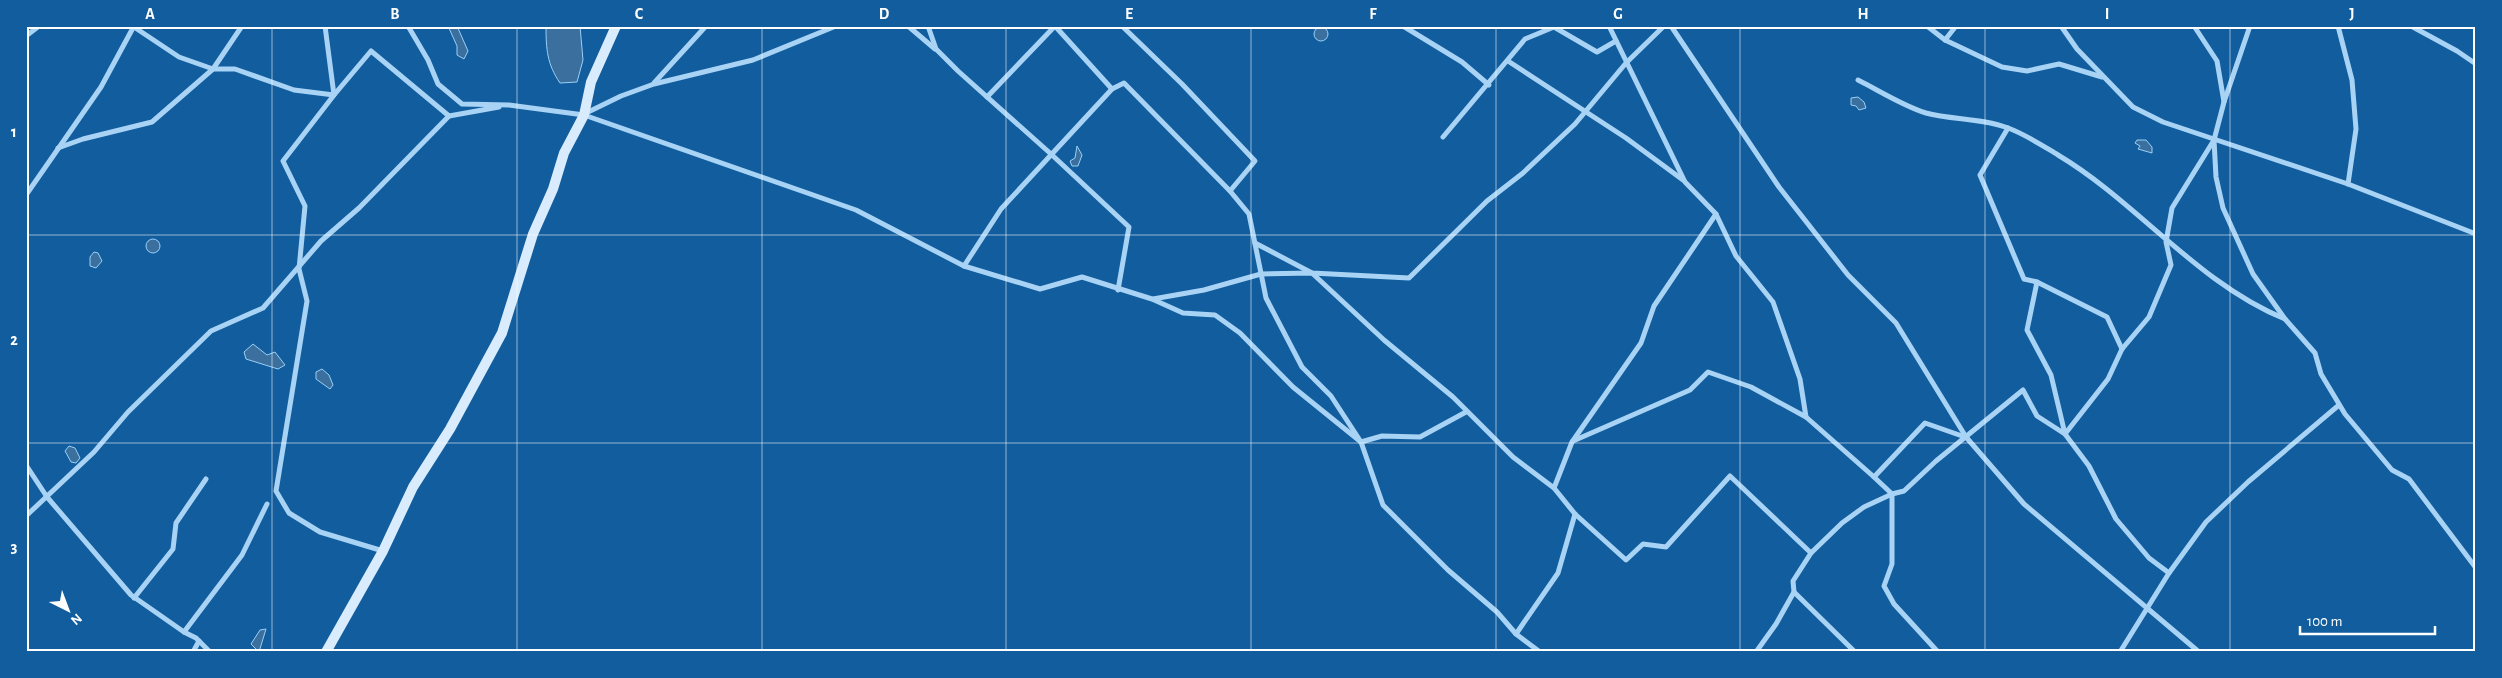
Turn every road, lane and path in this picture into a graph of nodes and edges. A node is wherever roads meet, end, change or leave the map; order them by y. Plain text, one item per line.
1 (39, 26) edge
2 (125, 26) edge
3 (242, 26) edge
4 (325, 26) edge
5 (408, 26) edge
6 (616, 26) edge
7 (706, 26) edge
8 (836, 26) edge
9 (908, 26) edge
10 (928, 26) edge
11 (1055, 26) edge
12 (1122, 26) edge
13 (1403, 26) edge
14 (1609, 26) edge
15 (1664, 26) edge
16 (1671, 26) edge
17 (1927, 26) edge
18 (1956, 26) edge
19 (2061, 26) edge
20 (2194, 26) edge
21 (2250, 26) edge
22 (2338, 26) edge
23 (2411, 26) edge
24 (134, 27) edge
25 (26, 36) edge
26 (1946, 40) junction
27 (1616, 41) junction
28 (936, 49) junction
29 (1508, 61) junction
30 (1626, 64) junction
31 (2476, 64) edge
32 (213, 69) junction
33 (2103, 78) junction
34 (1858, 80) dead end
35 (654, 84) junction
36 (1489, 85) junction
37 (1112, 89) junction
38 (334, 95) junction
39 (987, 97) junction
40 (2224, 102) junction
41 (509, 105) junction
42 (1586, 111) junction
43 (584, 115) junction
44 (449, 116) junction
45 (2008, 128) junction
46 (1444, 137) dead end
47 (2214, 140) junction
48 (58, 148) junction
49 (1051, 154) junction
50 (1685, 182) junction
51 (2348, 184) junction
52 (1230, 191) junction
53 (26, 195) edge
54 (1716, 214) junction
55 (2476, 234) edge
56 (2166, 242) junction
57 (1255, 243) junction
58 (964, 266) junction
59 (299, 269) junction
60 (1312, 273) junction
61 (1261, 274) junction
62 (2037, 282) junction
63 (1118, 290) junction
64 (1152, 299) junction
65 (2285, 319) junction
66 (2122, 349) junction
67 (2339, 405) junction
68 (1466, 412) junction
69 (1806, 417) junction
70 (2065, 434) junction
71 (1966, 437) junction
72 (1361, 442) junction
73 (1572, 442) junction
74 (26, 465) edge
75 (1874, 477) junction
76 (206, 479) dead end
77 (1554, 488) junction
78 (1892, 494) junction
79 (47, 496) junction
80 (267, 504) dead end
81 (1575, 514) junction
82 (26, 516) edge
83 (383, 551) junction
84 (1811, 553) junction
85 (2476, 568) edge
86 (2169, 573) junction
87 (1794, 592) junction
88 (134, 598) junction
89 (2147, 608) junction
90 (184, 632) junction
91 (1516, 634) junction
92 (199, 641) junction
93 (193, 652) edge
94 (210, 652) edge
95 (326, 652) edge
96 (1540, 652) edge
97 (1756, 652) edge
98 (1855, 652) edge
99 (1938, 652) edge
100 (2120, 652) edge
101 (2199, 652) edge

1 - 25 street
2 - 24 street
3 - 32 street
4 - 38 street
5 - 41 street
6 - 43 street
7 - 35 street
8 - 35 street
9 - 28 street
10 - 28 street
11 - 37 street
11 - 39 street
12 - 52 street
13 - 36 street
14 - 27 street
15 - 30 street
16 - 71 street
17 - 26 street
18 - 26 street
19 - 33 street
20 - 40 street
21 - 40 street
22 - 51 street
23 - 31 street
24 - 32 street
24 - 48 street
26 - 33 street
27 - 29 street
27 - 30 street
28 - 39 street
29 - 36 street
29 - 42 street
30 - 42 street
30 - 50 street
32 - 38 street
32 - 48 street
33 - 47 street
34 - 45 street
35 - 43 street
36 - 46 street
37 - 49 street
37 - 52 street
38 - 44 street
38 - 59 street
39 - 49 street
40 - 47 street
41 - 43 street
41 - 44 street
42 - 50 street
42 - 60 street
43 - 58 street
43 - 83 street
44 - 59 street
45 - 56 street
45 - 62 street
47 - 51 street
47 - 56 street
47 - 65 street
48 - 53 street
49 - 58 street
49 - 63 street
50 - 54 street
51 - 55 street
52 - 57 street
54 - 69 street
54 - 73 street
56 - 65 street
56 - 66 street
57 - 60 street
57 - 61 street
58 - 63 street
59 - 79 street
59 - 83 street
60 - 61 street
60 - 68 street
61 - 64 street
61 - 72 street
62 - 66 street
62 - 70 street
63 - 64 street
64 - 72 street
65 - 67 street
66 - 70 street
67 - 85 street
67 - 86 street
68 - 72 street
68 - 77 street
69 - 73 street
69 - 75 street
70 - 71 street
70 - 86 street
71 - 75 street
71 - 78 street
71 - 89 street
72 - 91 street
73 - 77 street
74 - 79 street
75 - 78 street
76 - 88 street
77 - 81 street
78 - 84 street
78 - 99 street
79 - 82 street
79 - 88 street
80 - 90 street
81 - 84 street
81 - 91 street
83 - 95 street
84 - 87 street
86 - 89 street
87 - 97 street
87 - 98 street
88 - 90 street
89 - 100 street
89 - 101 street
90 - 92 street
91 - 96 street
92 - 93 street
92 - 94 street

